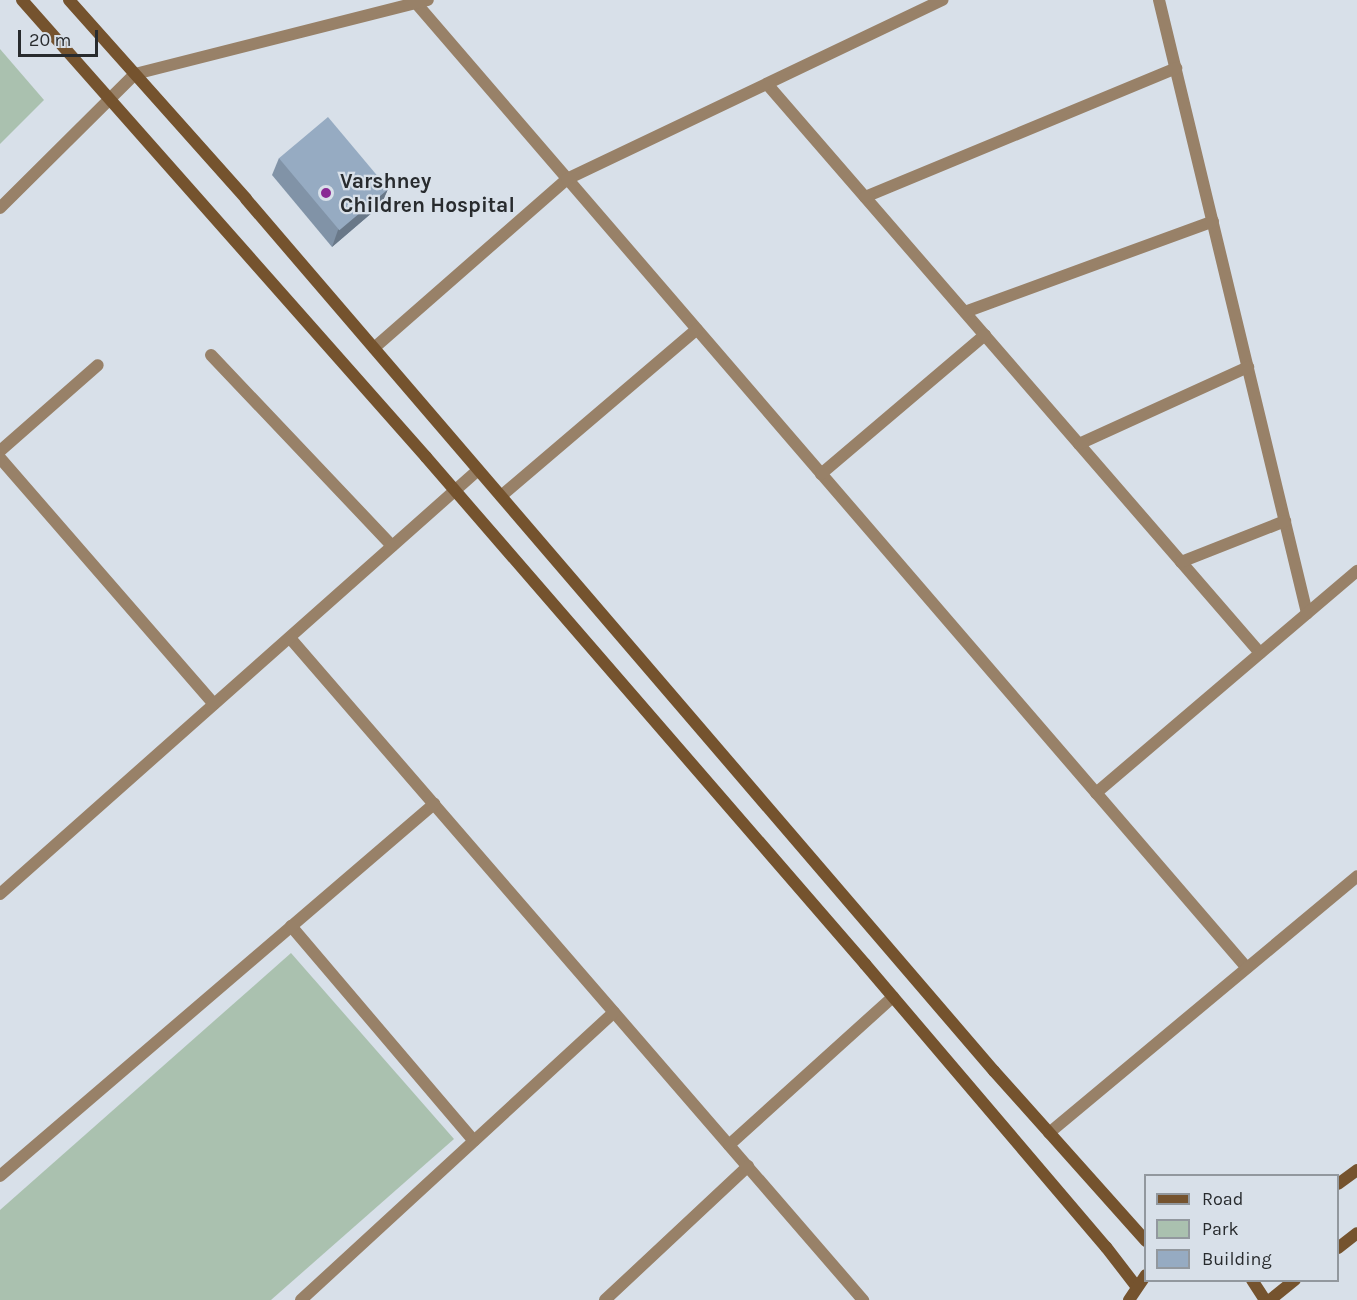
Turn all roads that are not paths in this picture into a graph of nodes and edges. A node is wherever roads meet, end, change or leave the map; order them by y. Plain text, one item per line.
1 (22, 0) edge
2 (69, 0) edge
3 (942, 0) edge
4 (1159, 0) edge
5 (422, 2) edge
6 (1176, 68) junction
7 (135, 74) junction
8 (767, 84) junction
9 (109, 99) junction
10 (567, 179) junction
11 (865, 197) junction
12 (0, 208) edge
13 (1213, 221) junction
14 (965, 312) junction
15 (697, 329) junction
16 (985, 335) junction
17 (374, 348) junction
18 (211, 355) dead end
19 (98, 365) dead end
20 (1248, 368) junction
21 (1079, 444) junction
22 (0, 451) edge
23 (0, 458) edge
24 (478, 470) junction
25 (821, 474) junction
26 (455, 491) junction
27 (501, 496) junction
28 (1285, 521) junction
29 (392, 546) junction
30 (1181, 561) junction
31 (1357, 571) edge
32 (1307, 613) junction
33 (290, 638) junction
34 (1260, 652) junction
35 (214, 704) junction
36 (1096, 793) junction
37 (434, 804) junction
38 (1357, 876) edge
39 (0, 894) edge
40 (291, 926) junction
41 (1247, 968) junction
42 (893, 997) junction
43 (614, 1012) junction
44 (1048, 1133) junction
45 (474, 1141) junction
46 (729, 1145) junction
47 (748, 1166) junction
48 (1357, 1170) edge
49 (0, 1176) edge
50 (1339, 1183) edge
51 (1357, 1233) edge
52 (1144, 1239) edge
53 (1339, 1247) edge
54 (1144, 1277) edge
55 (1253, 1282) edge
56 (1294, 1282) edge
57 (1136, 1286) junction
58 (301, 1300) edge
59 (604, 1300) edge
60 (863, 1300) edge
61 (1129, 1300) edge
62 (1264, 1300) edge
63 (1270, 1300) edge

1 - 9 street
2 - 7 street
3 - 8 street
4 - 6 street
5 - 7 street
5 - 10 street
6 - 11 street
6 - 13 street
7 - 9 street
7 - 17 street
8 - 10 street
8 - 11 street
9 - 12 street
9 - 26 street
10 - 15 street
10 - 17 street
11 - 14 street
13 - 14 street
13 - 20 street
14 - 16 street
15 - 25 street
15 - 27 street
16 - 21 street
16 - 25 street
17 - 24 street
18 - 29 street
19 - 22 street
20 - 21 street
20 - 28 street
21 - 30 street
23 - 35 street
24 - 26 street
24 - 27 street
25 - 36 street
26 - 29 street
26 - 42 street
27 - 44 street
28 - 30 street
28 - 32 street
29 - 33 street
30 - 34 street
31 - 32 street
32 - 34 street
33 - 35 street
33 - 37 street
34 - 36 street
35 - 39 street
36 - 41 street
37 - 40 street
37 - 43 street
38 - 41 street
40 - 45 street
40 - 49 street
41 - 44 street
42 - 46 street
42 - 57 street
43 - 45 street
43 - 46 street
44 - 52 street
45 - 58 street
46 - 47 street
47 - 59 street
47 - 60 street
48 - 50 street
51 - 53 street
54 - 57 street
55 - 62 street
56 - 63 street
57 - 61 street

